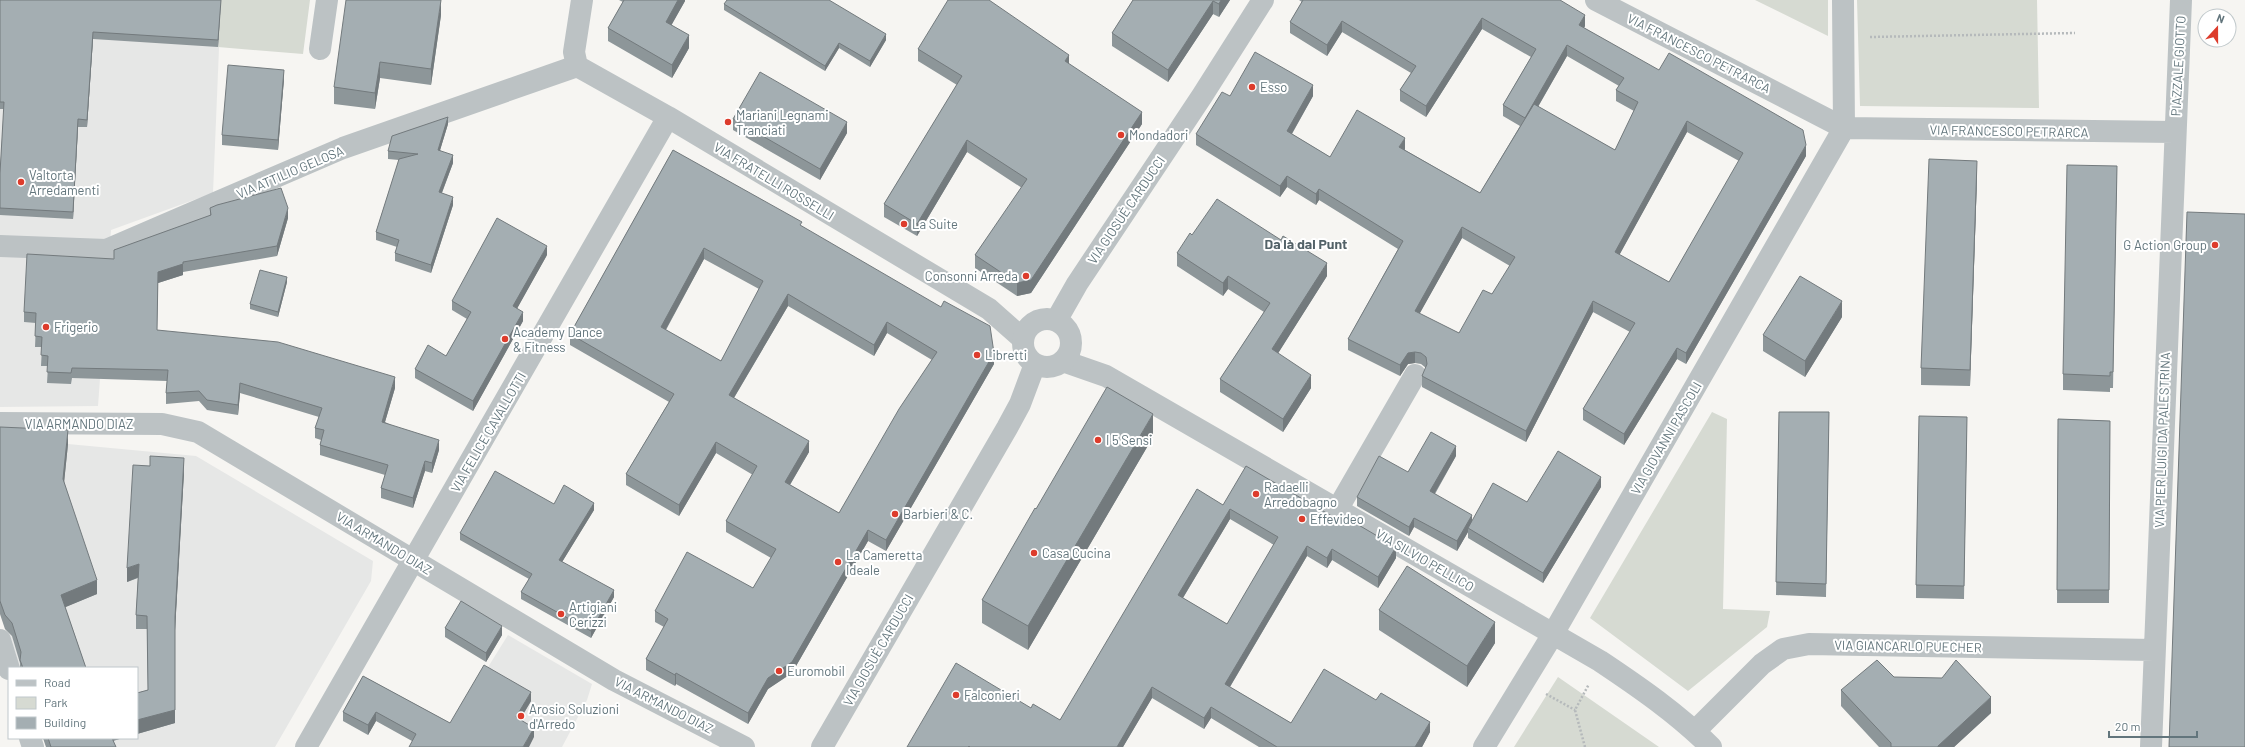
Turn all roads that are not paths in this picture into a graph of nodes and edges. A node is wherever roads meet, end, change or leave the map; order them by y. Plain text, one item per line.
1 (327, 0) edge
2 (582, 0) edge
3 (1263, 0) edge
4 (1596, 0) edge
5 (1843, 0) edge
6 (2181, 0) edge
7 (320, 49) dead end
8 (577, 66) junction
9 (668, 117) junction
10 (1844, 128) junction
11 (2174, 132) junction
12 (0, 246) edge
13 (1056, 321) junction
14 (1023, 339) junction
15 (1062, 361) junction
16 (1035, 364) junction
17 (1415, 375) dead end
18 (0, 423) edge
19 (1337, 510) junction
20 (414, 561) junction
21 (1553, 634) junction
22 (0, 640) edge
23 (2154, 650) junction
24 (8, 667) edge
25 (1695, 731) junction
26 (306, 747) edge
27 (744, 747) edge
28 (822, 747) edge
29 (1484, 747) edge
30 (1711, 747) edge
31 (2151, 747) edge

1 - 7 street
2 - 8 street
3 - 13 street, VIA GIOSUÈ CARDUCCI
4 - 10 street, VIA FRANCESCO PETRARCA
5 - 10 street
6 - 11 street, PIAZZALE GIOTTO
8 - 9 street, VIA FRATELLI ROSSELLI
8 - 12 street, VIA ATTILIO GELOSA
9 - 14 street, VIA FRATELLI ROSSELLI
9 - 20 street, VIA FELICE CAVALLOTTI
10 - 11 street, VIA FRANCESCO PETRARCA
10 - 21 street, VIA GIOVANNI PASCOLI
11 - 23 street, VIA PIER LUIGI DA PALESTRINA
13 - 14 street
13 - 15 street
14 - 16 street
15 - 16 street
15 - 19 street, VIA SILVIO PELLICO
16 - 28 street, VIA GIOSUÈ CARDUCCI
17 - 19 street
18 - 20 street, VIA ARMANDO DIAZ
19 - 21 street, VIA SILVIO PELLICO
20 - 26 street, VIA FELICE CAVALLOTTI
20 - 27 street, VIA ARMANDO DIAZ
21 - 25 street, VIA SILVIO PELLICO
21 - 29 street, VIA GIOVANNI PASCOLI
22 - 24 street
23 - 25 street, VIA GIANCARLO PUECHER
23 - 31 street, VIA PIER LUIGI DA PALESTRINA
25 - 30 street, VIA SILVIO PELLICO

